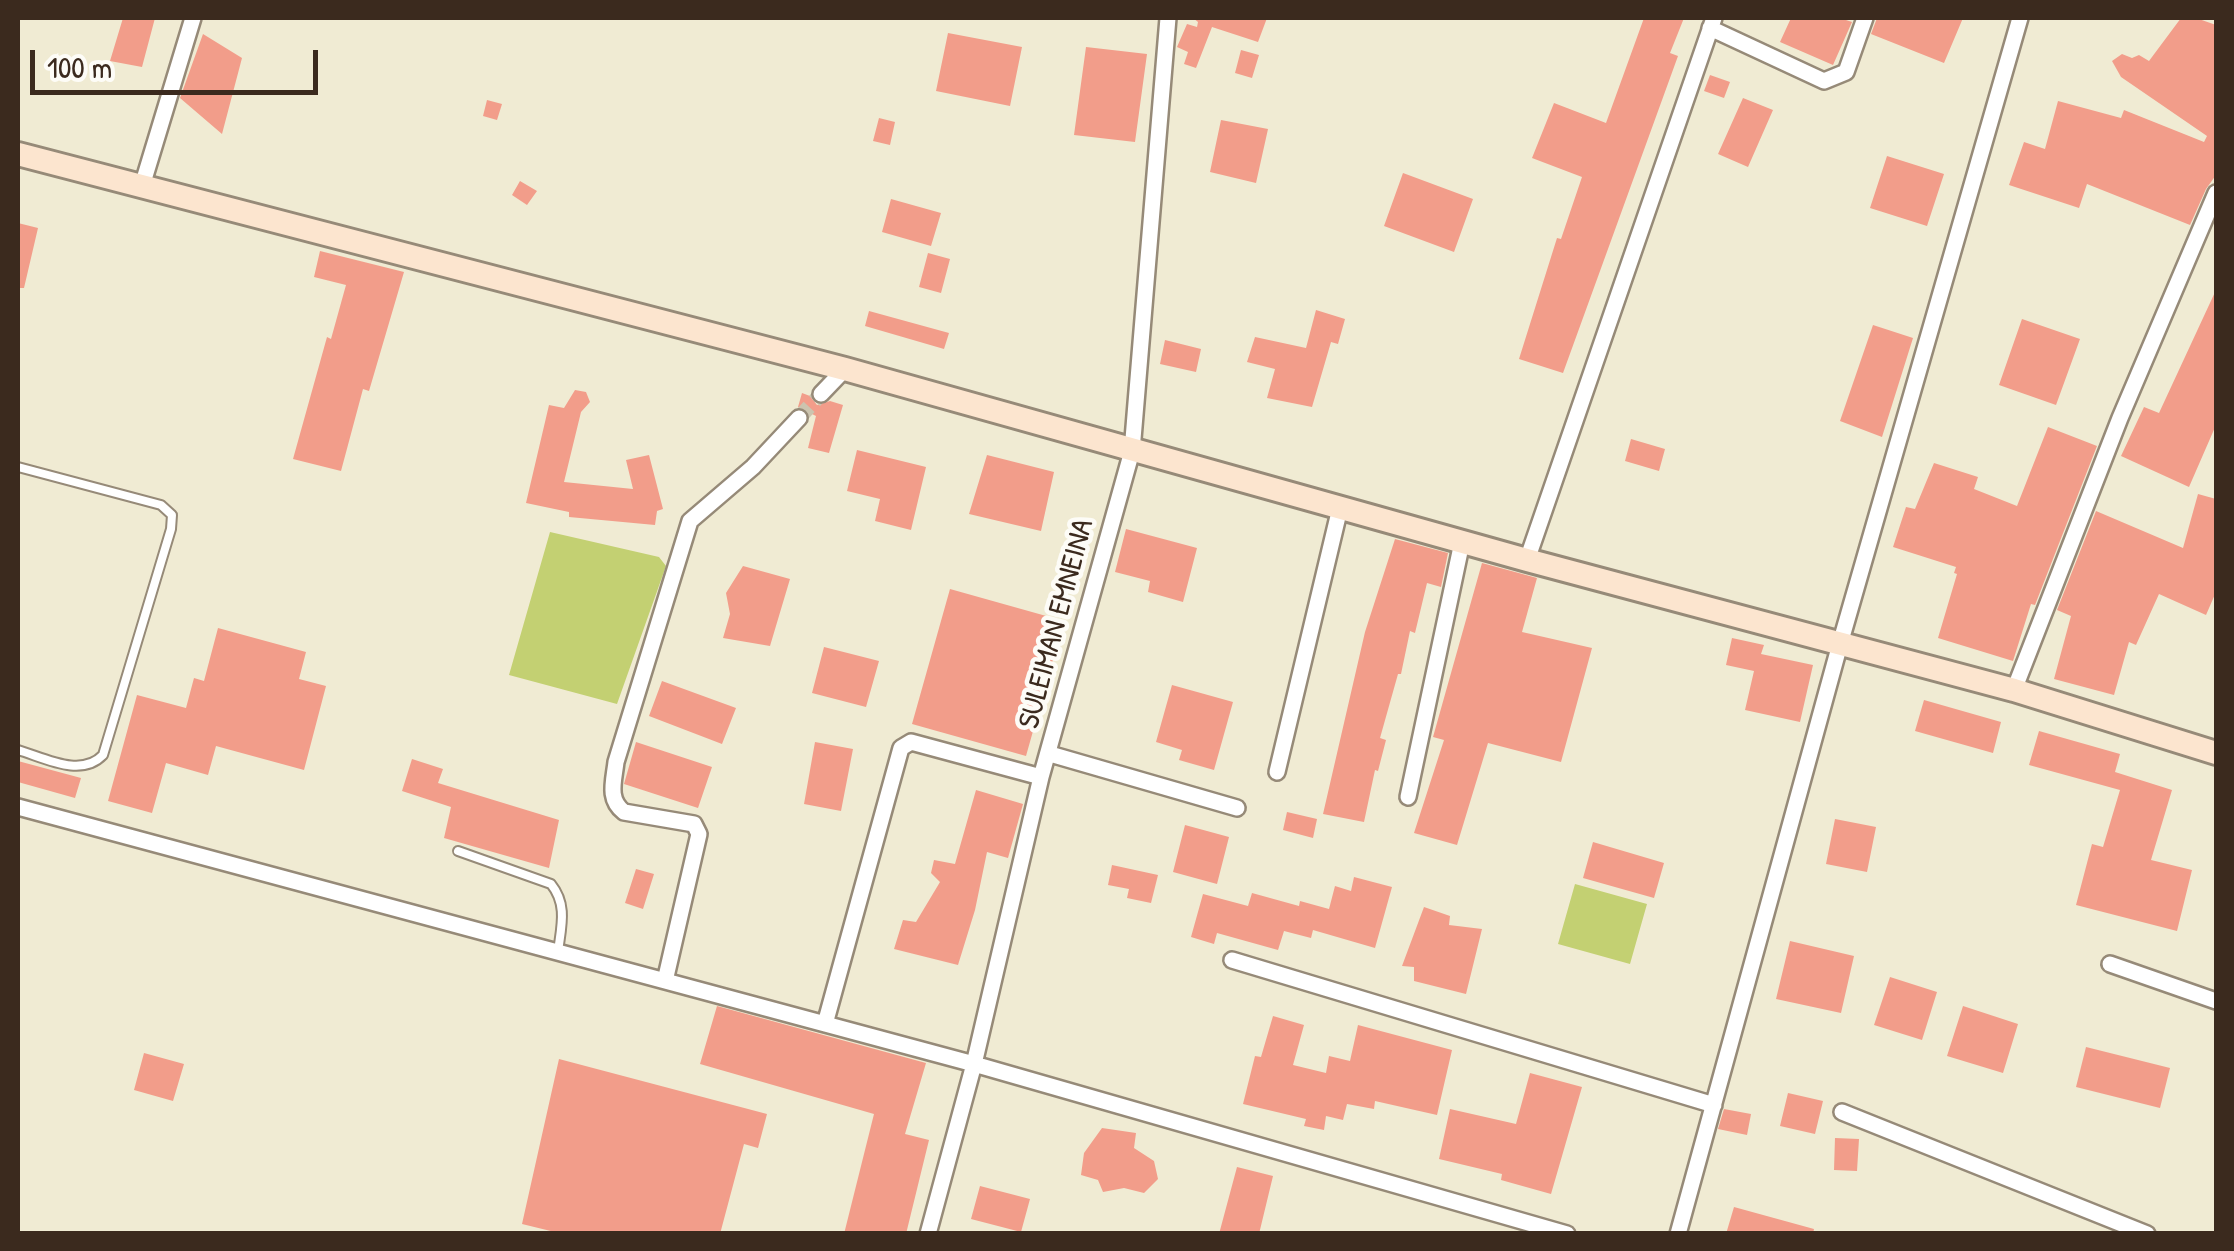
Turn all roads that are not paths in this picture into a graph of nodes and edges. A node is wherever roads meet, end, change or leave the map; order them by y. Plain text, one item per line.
1 (194, 18) edge
2 (1168, 18) edge
3 (1865, 18) edge
4 (2020, 18) edge
5 (1712, 23) edge
6 (18, 154) edge
7 (142, 186) junction
8 (2216, 192) edge
9 (844, 368) junction
10 (821, 394) tunnel mouth
11 (799, 418) tunnel mouth
12 (1132, 451) junction
13 (18, 467) edge
14 (1340, 508) junction
15 (1462, 542) junction
16 (1526, 560) junction
17 (1840, 644) junction
18 (2014, 690) junction
19 (18, 750) edge
20 (2216, 753) edge
21 (1050, 754) junction
22 (1277, 772) dead end
23 (1041, 778) junction
24 (1408, 797) dead end
25 (18, 808) edge
26 (1236, 808) dead end
27 (458, 852) dead end
28 (558, 952) junction
29 (1232, 960) dead end
30 (2110, 964) dead end
31 (665, 981) junction
32 (2216, 1000) edge
33 (826, 1024) junction
34 (974, 1064) junction
35 (1714, 1105) junction
36 (1842, 1112) dead end
37 (928, 1234) edge
38 (1567, 1234) edge
39 (1678, 1234) edge
40 (2147, 1234) edge

1 - 7 street
2 - 12 street, SULEIMAN EMNEINA
3 - 5 street
4 - 17 street
5 - 16 street
6 - 7 street
7 - 9 street
8 - 18 street
9 - 10 street
9 - 12 street
11 - 31 street
12 - 14 street
12 - 21 street, SULEIMAN EMNEINA
13 - 19 lane
14 - 15 street
14 - 22 street
15 - 16 street
15 - 24 street
16 - 17 street
17 - 18 street
17 - 35 street
18 - 20 street
21 - 23 street, SULEIMAN EMNEINA
21 - 26 street
23 - 33 street
23 - 34 street, SULEIMAN EMNEINA
25 - 28 street
27 - 28 lane
28 - 31 street
29 - 35 street
30 - 32 street
31 - 33 street
33 - 34 street
34 - 37 street, SULEIMAN EMNEINA
34 - 38 street
35 - 39 street
36 - 40 street

